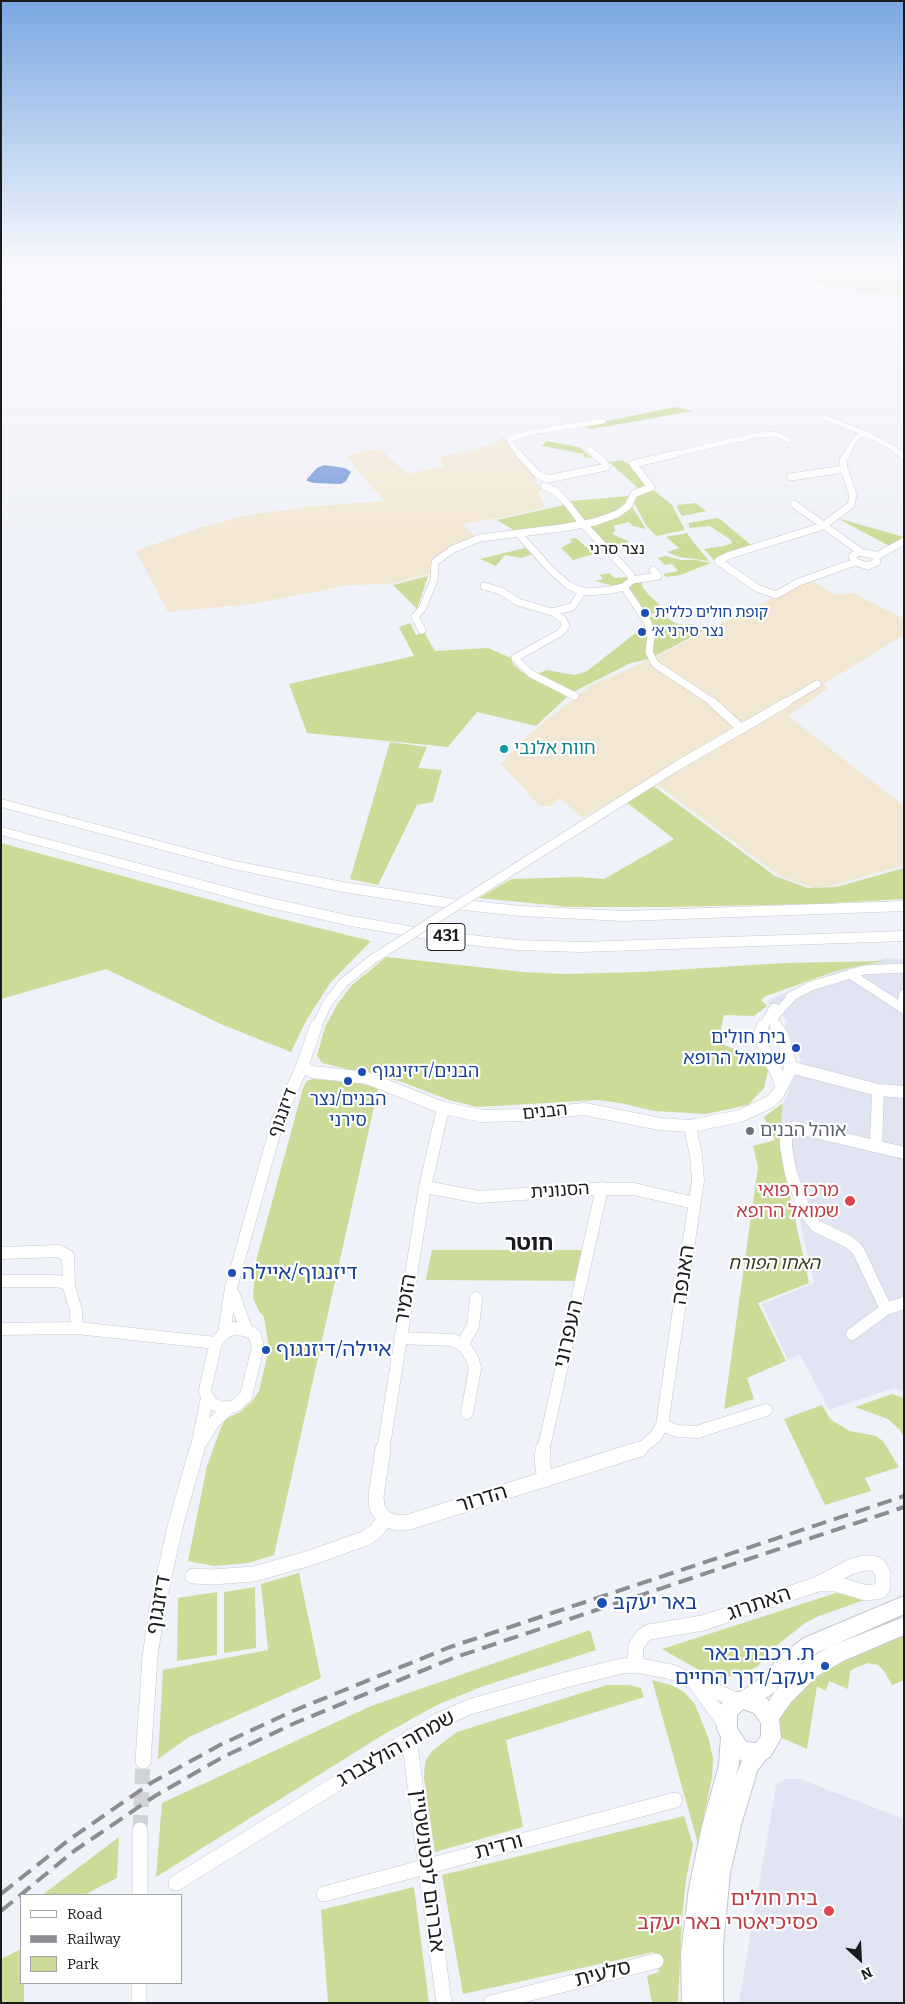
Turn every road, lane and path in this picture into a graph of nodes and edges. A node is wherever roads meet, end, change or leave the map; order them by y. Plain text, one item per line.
1 (825, 418) dead end
2 (603, 421) dead end
3 (864, 433) junction
4 (790, 440) dead end
5 (589, 449) dead end
6 (904, 456) edge
7 (844, 469) junction
8 (538, 477) junction
9 (791, 477) dead end
10 (551, 481) junction
11 (544, 486) junction
12 (556, 492) junction
13 (794, 504) dead end
14 (584, 524) junction
15 (823, 526) junction
16 (519, 534) junction
17 (904, 541) edge
18 (861, 552) junction
19 (875, 555) junction
20 (855, 562) junction
21 (653, 570) dead end
22 (632, 580) junction
23 (484, 586) dead end
24 (624, 587) junction
25 (582, 592) junction
26 (552, 612) junction
27 (422, 630) dead end
28 (817, 684) dead end
29 (575, 696) dead end
30 (742, 729) junction
31 (1, 803) edge
32 (1, 831) edge
33 (904, 906) edge
34 (904, 936) edge
35 (904, 968) edge
36 (850, 974) junction
37 (904, 994) edge
38 (902, 1008) edge
39 (777, 1009) junction
40 (790, 1066) junction
41 (302, 1067) junction
42 (781, 1086) junction
43 (878, 1090) junction
44 (904, 1092) edge
45 (443, 1108) junction
46 (690, 1126) junction
47 (876, 1146) junction
48 (904, 1153) edge
49 (425, 1187) junction
50 (602, 1188) junction
51 (694, 1203) junction
52 (1, 1253) edge
53 (1, 1281) edge
54 (68, 1286) junction
55 (231, 1288) junction
56 (476, 1298) dead end
57 (904, 1303) edge
58 (886, 1309) junction
59 (77, 1328) junction
60 (1, 1329) edge
61 (246, 1329) junction
62 (852, 1334) dead end
63 (220, 1338) junction
64 (400, 1338) junction
65 (462, 1345) junction
66 (207, 1398) junction
67 (229, 1408) junction
68 (766, 1410) dead end
69 (467, 1413) dead end
70 (662, 1425) junction
71 (196, 1452) junction
72 (545, 1480) junction
73 (385, 1518) junction
74 (193, 1576) dead end
75 (818, 1584) dead end
76 (904, 1605) edge
77 (904, 1626) edge
78 (635, 1665) junction
79 (694, 1683) junction
80 (742, 1700) junction
81 (769, 1718) junction
82 (728, 1732) junction
83 (409, 1738) junction
84 (759, 1752) junction
85 (143, 1761) tunnel mouth
86 (674, 1800) dead end
87 (140, 1830) tunnel mouth
88 (426, 1866) junction
89 (176, 1883) dead end
90 (140, 1894) edge
91 (324, 1894) dead end
92 (656, 1961) dead end
93 (139, 1984) edge
94 (138, 2003) edge
95 (444, 2003) edge
96 (490, 2003) edge
97 (693, 2003) edge
98 (712, 2003) edge

1 - 3 street
2 - 8 street
3 - 6 street
3 - 7 street
4 - 14 street
5 - 10 street
7 - 9 street
7 - 15 street
8 - 10 street
8 - 11 street
10 - 11 street
10 - 12 street
11 - 12 street
12 - 14 street
13 - 15 street
14 - 16 street
14 - 22 street
15 - 18 street
15 - 20 street
16 - 25 street
16 - 27 street
17 - 19 street
18 - 19 street
18 - 20 street
19 - 20 street
21 - 22 street
22 - 24 street
23 - 26 street
24 - 25 street
24 - 30 street
25 - 26 street
26 - 29 street
28 - 30 street, דיזנגוף
30 - 41 street, דיזנגוף, bridge
31 - 33 highway, 431
32 - 34 highway, 431
35 - 36 street
36 - 38 street
36 - 39 street
37 - 38 street
39 - 40 street
39 - 42 street
40 - 42 street, הבנים
40 - 43 street
41 - 45 street, הבנים
41 - 55 street, דיזנגוף
42 - 46 street, הבנים
43 - 44 street
43 - 47 street
45 - 46 street, הבנים
45 - 49 street, הזמיר
46 - 51 street, האנפה
47 - 48 street
47 - 58 street
49 - 50 street, הסנונית
49 - 64 street, הזמיר
50 - 51 street, הסנונית
50 - 72 street, העפרוני
51 - 70 street, האנפה
52 - 54 street
53 - 54 street
54 - 59 street
55 - 61 street
55 - 63 street, דיזנגוף
56 - 65 street
57 - 58 street
58 - 62 street
59 - 60 street
59 - 63 street
61 - 63 street
61 - 67 street, דיזנגוף
63 - 66 street, דיזנגוף
64 - 65 street
64 - 73 street, הזמיר
65 - 69 street
66 - 67 street
66 - 71 street, דיזנגוף
67 - 71 street, דיזנגוף
68 - 70 street
70 - 72 street, הדרור
71 - 85 street, דיזנגוף
72 - 73 street, הדרור
73 - 74 street
75 - 78 street, האתרוג
76 - 80 main road
77 - 81 main road
78 - 79 street, שמחה הולצברג
78 - 83 street, שמחה הולצברג
79 - 80 street, שמחה הולצברג
79 - 82 street, שמחה הולצברג
80 - 81 main road
80 - 82 main road
81 - 84 main road
82 - 84 main road
82 - 97 main road
83 - 88 street, אברהם ליכטנשטיין
83 - 89 street, שמחה הולצברג
84 - 98 main road
86 - 88 street, ורדית
87 - 90 street
88 - 91 street, ורדית
88 - 95 street, אברהם ליכטנשטיין
92 - 96 street, סלעית
93 - 94 street

